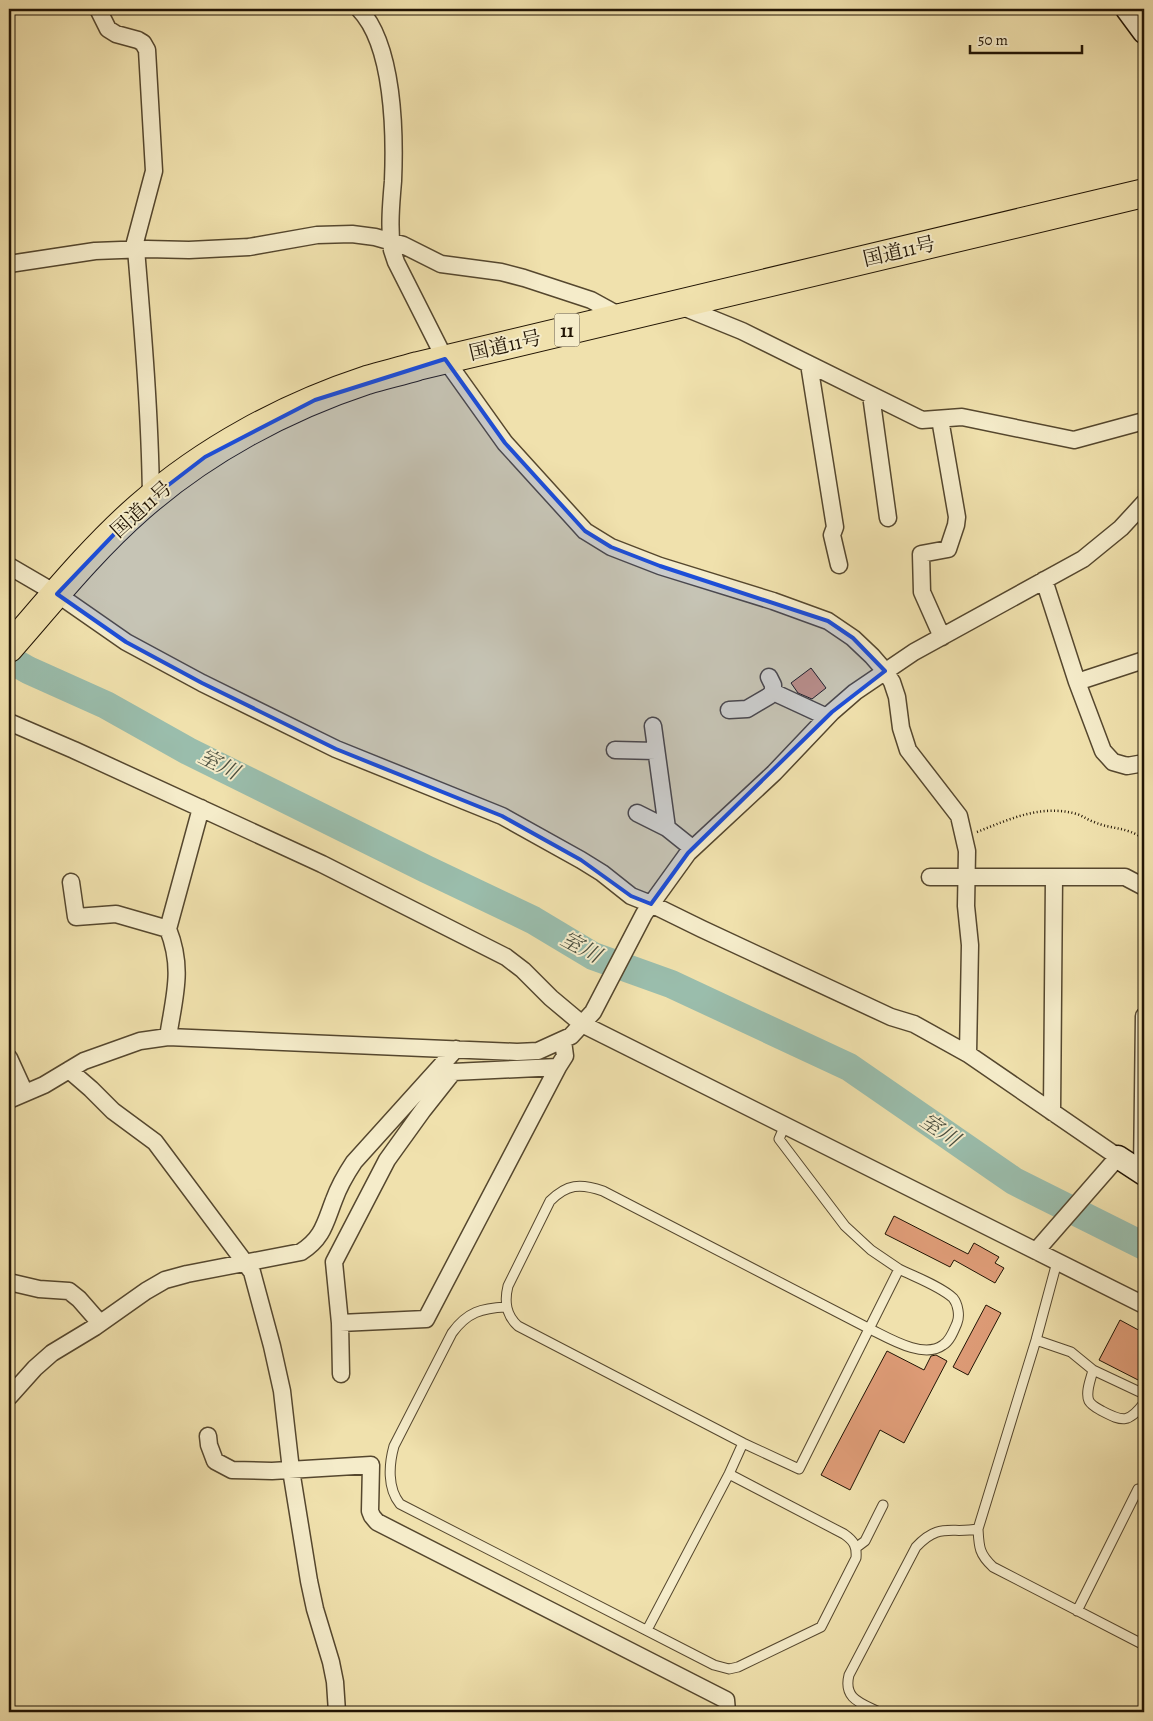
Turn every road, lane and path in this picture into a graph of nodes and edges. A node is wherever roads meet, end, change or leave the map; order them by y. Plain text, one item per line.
1 (98, 9) edge
2 (359, 9) edge
3 (1126, 9) edge
4 (1144, 32) edge
5 (1144, 193) edge
6 (391, 241) junction
7 (134, 250) junction
8 (9, 264) edge
9 (676, 304) junction
10 (622, 317) junction
11 (444, 359) junction
12 (809, 364) junction
13 (871, 395) junction
14 (940, 419) junction
15 (1144, 421) edge
16 (151, 498) junction
17 (1144, 503) edge
18 (888, 518) dead end
19 (839, 565) dead end
20 (9, 566) edge
21 (1044, 580) junction
22 (55, 595) junction
23 (942, 637) junction
24 (9, 648) edge
25 (1144, 660) edge
26 (885, 671) junction
27 (1077, 682) junction
28 (729, 710) dead end
29 (827, 717) junction
30 (9, 722) edge
31 (653, 726) dead end
32 (615, 750) dead end
33 (656, 751) junction
34 (1144, 763) edge
35 (201, 808) junction
36 (637, 813) dead end
37 (667, 828) junction
38 (964, 838) junction
39 (1144, 838) edge
40 (692, 848) junction
41 (967, 876) junction
42 (930, 877) dead end
43 (1054, 877) junction
44 (71, 882) dead end
45 (1144, 887) edge
46 (647, 909) junction
47 (168, 929) junction
48 (1144, 1016) edge
49 (588, 1018) junction
50 (168, 1037) junction
51 (563, 1040) junction
52 (456, 1049) junction
53 (968, 1054) junction
54 (9, 1058) edge
55 (558, 1067) junction
56 (69, 1070) junction
57 (25, 1093) junction
58 (9, 1100) edge
59 (1052, 1112) junction
60 (785, 1125) junction
61 (1112, 1163) junction
62 (1143, 1174) edge
63 (1042, 1244) junction
64 (1057, 1262) junction
65 (245, 1263) junction
66 (899, 1268) junction
67 (9, 1282) edge
68 (1144, 1305) edge
69 (506, 1306) junction
70 (100, 1323) junction
71 (340, 1324) junction
72 (868, 1328) junction
73 (1036, 1340) junction
74 (1093, 1370) junction
75 (342, 1374) dead end
76 (1144, 1394) edge
77 (9, 1398) edge
78 (1144, 1403) edge
79 (208, 1436) dead end
80 (743, 1443) junction
81 (291, 1470) junction
82 (729, 1474) junction
83 (1138, 1490) dead end
84 (883, 1505) dead end
85 (978, 1529) junction
86 (857, 1548) junction
87 (1077, 1611) junction
88 (647, 1630) junction
89 (1144, 1646) edge
90 (337, 1712) edge
91 (727, 1712) edge
92 (879, 1712) edge

1 - 7 street
2 - 6 street
3 - 4 main road
5 - 9 highway, 国道11号 / 11
6 - 7 street
6 - 10 street
6 - 11 street
7 - 8 street
7 - 16 street
9 - 10 highway, 国道11号 / 11
9 - 12 street
10 - 11 highway, 国道11号 / 11
11 - 16 highway, 国道11号 / 11
11 - 26 street
12 - 13 street
12 - 19 street
13 - 14 street
13 - 18 street
14 - 15 street
14 - 23 street
16 - 22 highway, 国道11号 / 11
17 - 21 street
20 - 22 street
21 - 23 street
21 - 27 street
22 - 24 highway, 国道11号 / 11
22 - 46 street
23 - 26 street
25 - 27 street
26 - 29 street
26 - 38 street
27 - 34 street
28 - 29 street
29 - 40 street
30 - 35 street
31 - 33 street
32 - 33 street
33 - 37 street
35 - 47 street
35 - 49 street
36 - 37 street
37 - 40 street
38 - 39 path
38 - 41 street
40 - 46 street
41 - 42 street
41 - 43 street
41 - 53 street
43 - 45 street
43 - 59 street
44 - 47 street
46 - 49 street
46 - 53 street
47 - 50 street
48 - 62 street
49 - 51 street
49 - 60 street
50 - 52 street
50 - 56 street
51 - 52 street
51 - 55 street
52 - 65 street
53 - 59 street
54 - 57 street
55 - 71 street
55 - 71 street
56 - 57 street
56 - 65 street
57 - 58 street
59 - 61 street
60 - 63 street
60 - 66 lane
61 - 62 main road
61 - 63 street
63 - 64 street
64 - 68 street
64 - 73 lane
65 - 70 street
65 - 81 street
66 - 72 lane
66 - 72 lane
67 - 70 street
69 - 72 lane
69 - 80 lane
69 - 88 lane
70 - 77 street
71 - 75 street
72 - 80 lane
73 - 74 lane
73 - 85 lane
74 - 76 lane
74 - 78 lane
79 - 81 street
80 - 82 lane
81 - 90 street
81 - 91 street
82 - 86 lane
82 - 88 lane
83 - 87 lane
84 - 86 lane
85 - 87 lane
85 - 92 lane
86 - 88 lane
87 - 89 lane

